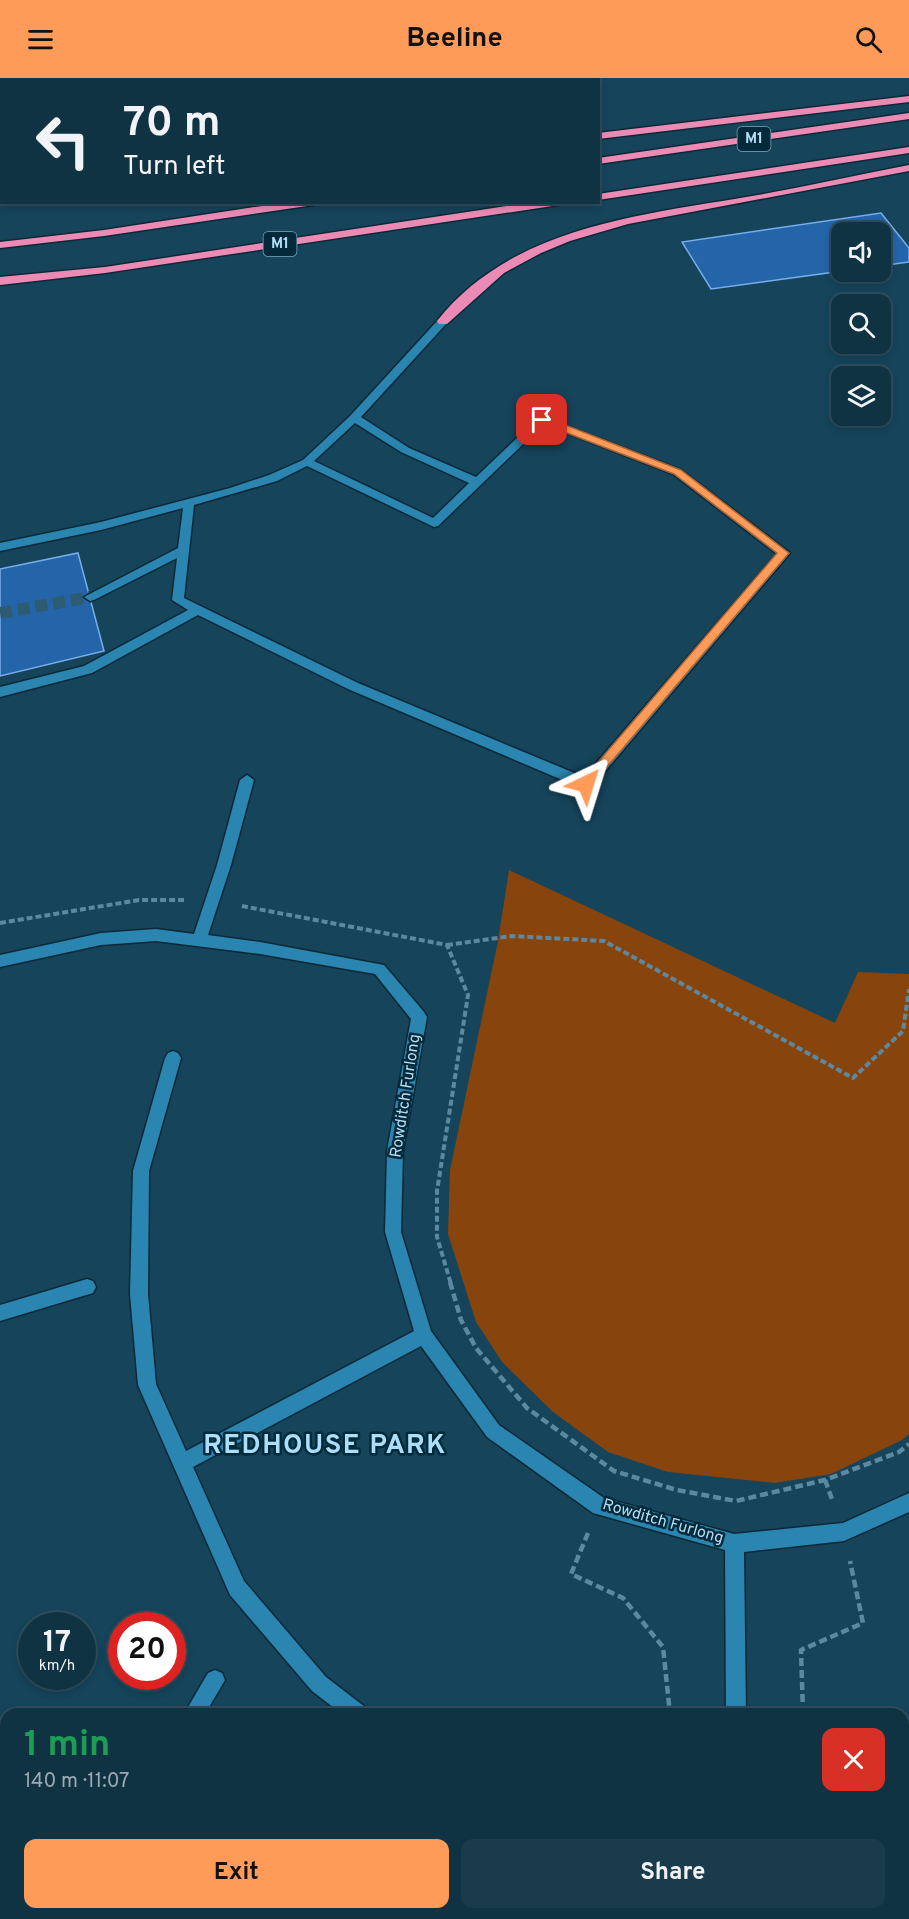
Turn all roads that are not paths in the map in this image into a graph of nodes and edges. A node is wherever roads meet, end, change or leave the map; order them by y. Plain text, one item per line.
1 (909, 99) edge
2 (909, 116) edge
3 (600, 136) edge
4 (909, 150) edge
5 (600, 161) edge
6 (909, 168) edge
7 (600, 196) edge
8 (300, 204) edge
9 (546, 204) edge
10 (0, 245) edge
11 (0, 281) edge
12 (443, 321) joint
13 (354, 418) junction
14 (307, 462) junction
15 (475, 481) junction
16 (189, 503) junction
17 (0, 547) edge
18 (183, 550) junction
19 (90, 597) tunnel mouth
20 (198, 610) junction
21 (0, 692) edge
22 (247, 780) dead end
23 (199, 941) junction
24 (0, 961) edge
25 (173, 1058) dead end
26 (87, 1287) dead end
27 (0, 1313) edge
28 (424, 1335) junction
29 (183, 1462) junction
30 (909, 1502) edge
31 (734, 1543) junction
32 (215, 1680) dead end
33 (198, 1708) edge
34 (350, 1708) edge
35 (736, 1708) edge

1 - 3 highway
2 - 5 highway, M1
4 - 7 highway, M1
6 - 12 highway
8 - 10 highway, M1
9 - 11 highway, M1
12 - 13 street
13 - 14 street
13 - 15 street
14 - 15 street
14 - 16 street
15 - 20 street
16 - 17 street
16 - 18 street
18 - 19 street
18 - 20 street
20 - 21 street
22 - 23 street
23 - 24 street, Rowditch Furlong
23 - 28 street, Rowditch Furlong
25 - 29 street
26 - 27 street
28 - 29 street
28 - 31 street, Rowditch Furlong
29 - 34 street
30 - 31 street, Rowditch Furlong
31 - 35 street
32 - 33 street

